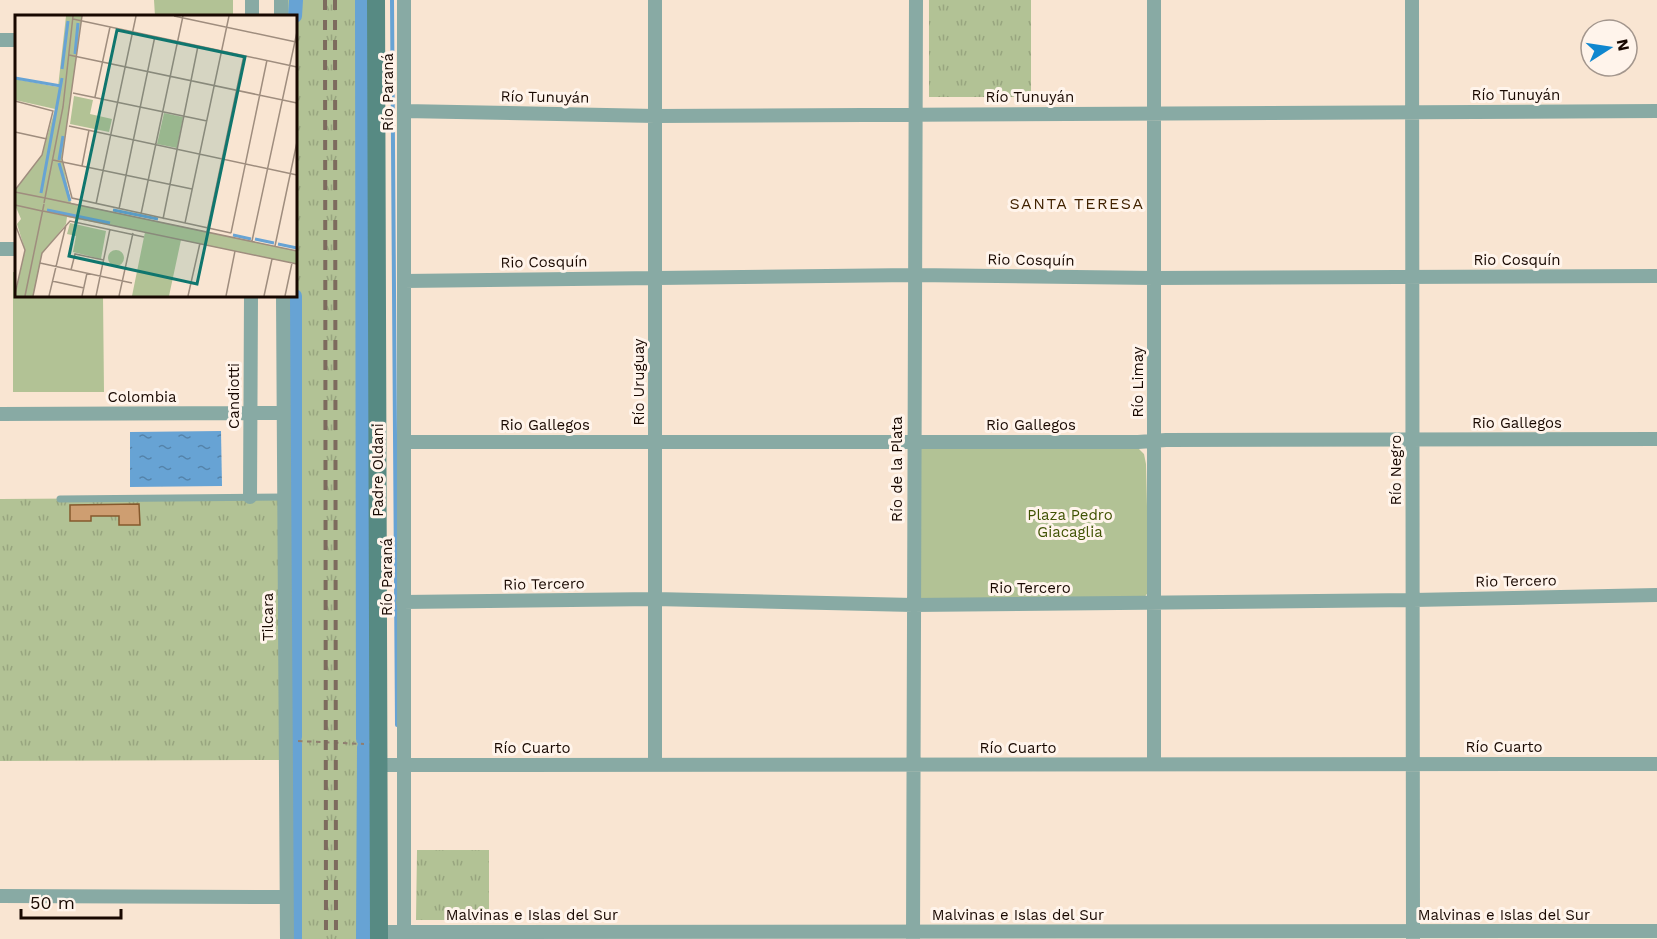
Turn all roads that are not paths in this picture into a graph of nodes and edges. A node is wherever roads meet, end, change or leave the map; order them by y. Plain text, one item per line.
1 (376, 0) edge
2 (404, 0) edge
3 (655, 0) edge
4 (916, 0) edge
5 (1154, 0) edge
6 (1412, 0) edge
7 (0, 39) edge
8 (15, 40) edge
9 (404, 111) junction
10 (1657, 111) edge
11 (1412, 112) junction
12 (1154, 113) junction
13 (915, 114) junction
14 (655, 116) junction
15 (914, 275) junction
16 (1657, 276) edge
17 (1413, 277) junction
18 (655, 278) junction
19 (1154, 278) junction
20 (404, 281) junction
21 (251, 297) edge
22 (283, 297) edge
23 (283, 412) junction
24 (250, 413) junction
25 (0, 414) edge
26 (1413, 439) junction
27 (1657, 439) edge
28 (1154, 441) junction
29 (404, 442) junction
30 (655, 442) junction
31 (914, 442) junction
32 (250, 497) junction
33 (284, 497) junction
34 (60, 499) dead end
35 (1657, 595) edge
36 (655, 599) junction
37 (1413, 600) junction
38 (403, 602) junction
39 (1154, 603) junction
40 (913, 605) junction
41 (655, 764) junction
42 (913, 764) junction
43 (1154, 764) junction
44 (1413, 764) junction
45 (1657, 764) edge
46 (379, 765) junction
47 (403, 765) junction
48 (0, 896) edge
49 (286, 897) junction
50 (1657, 931) edge
51 (379, 935) edge
52 (913, 935) edge
53 (1413, 935) edge
54 (404, 936) edge
55 (287, 939) edge

1 - 46 main road, Padre Oldani
2 - 9 street, Río Paraná
3 - 14 street, Río Uruguay
4 - 13 street, Río de la Plata
5 - 12 street, Río Limay
6 - 11 street, Río Negro
7 - 8 street
9 - 14 street, Río Tunuyán
9 - 20 street, Río Paraná
10 - 11 street, Río Tunuyán
11 - 12 street, Río Tunuyán
11 - 17 street, Río Negro
12 - 13 street, Río Tunuyán
12 - 19 street, Río Limay
13 - 14 street, Río Tunuyán
13 - 15 street, Río de la Plata
14 - 18 street, Río Uruguay
15 - 18 street, Rio Cosquín
15 - 19 street, Rio Cosquín
15 - 31 street, Río de la Plata
16 - 17 street, Rio Cosquín
17 - 19 street, Rio Cosquín
17 - 26 street, Río Negro
18 - 20 street, Rio Cosquín
18 - 30 street, Río Uruguay
19 - 28 street, Río Limay
20 - 29 street, Río Paraná
21 - 24 street, Candiotti
22 - 23 street, Tilcara
23 - 24 street, Colombia
23 - 33 street, Tilcara
24 - 25 street, Colombia
24 - 32 street, Candiotti
26 - 27 street, Rio Gallegos
26 - 28 street, Rio Gallegos
26 - 37 street, Río Negro
28 - 31 street, Rio Gallegos
28 - 39 street, Río Limay
29 - 30 street, Rio Gallegos
29 - 38 street, Río Paraná
30 - 31 street, Rio Gallegos
30 - 36 street, Río Uruguay
31 - 40 street, Río de la Plata
32 - 33 lane
32 - 34 lane
33 - 49 street, Tilcara
35 - 37 street, Rio Tercero
36 - 38 street, Rio Tercero
36 - 40 street, Rio Tercero
36 - 41 street, Río Uruguay
37 - 39 street, Rio Tercero
37 - 44 street, Río Negro
38 - 47 street, Río Paraná
39 - 40 street, Rio Tercero
39 - 43 street, Río Limay
40 - 42 street, Río de la Plata
41 - 42 street, Río Cuarto
41 - 47 street, Río Cuarto
42 - 43 street, Río Cuarto
42 - 52 street, Río de la Plata
43 - 44 street, Río Cuarto
44 - 45 street, Río Cuarto
44 - 53 street, Río Negro
46 - 47 street, Río Cuarto
46 - 51 main road, Padre Oldani
47 - 54 street, Río Paraná
48 - 49 street
49 - 55 street, Tilcara
50 - 53 street, Malvinas e Islas del Sur
51 - 54 street, Malvinas e Islas del Sur
52 - 53 street, Malvinas e Islas del Sur
52 - 54 street, Malvinas e Islas del Sur

